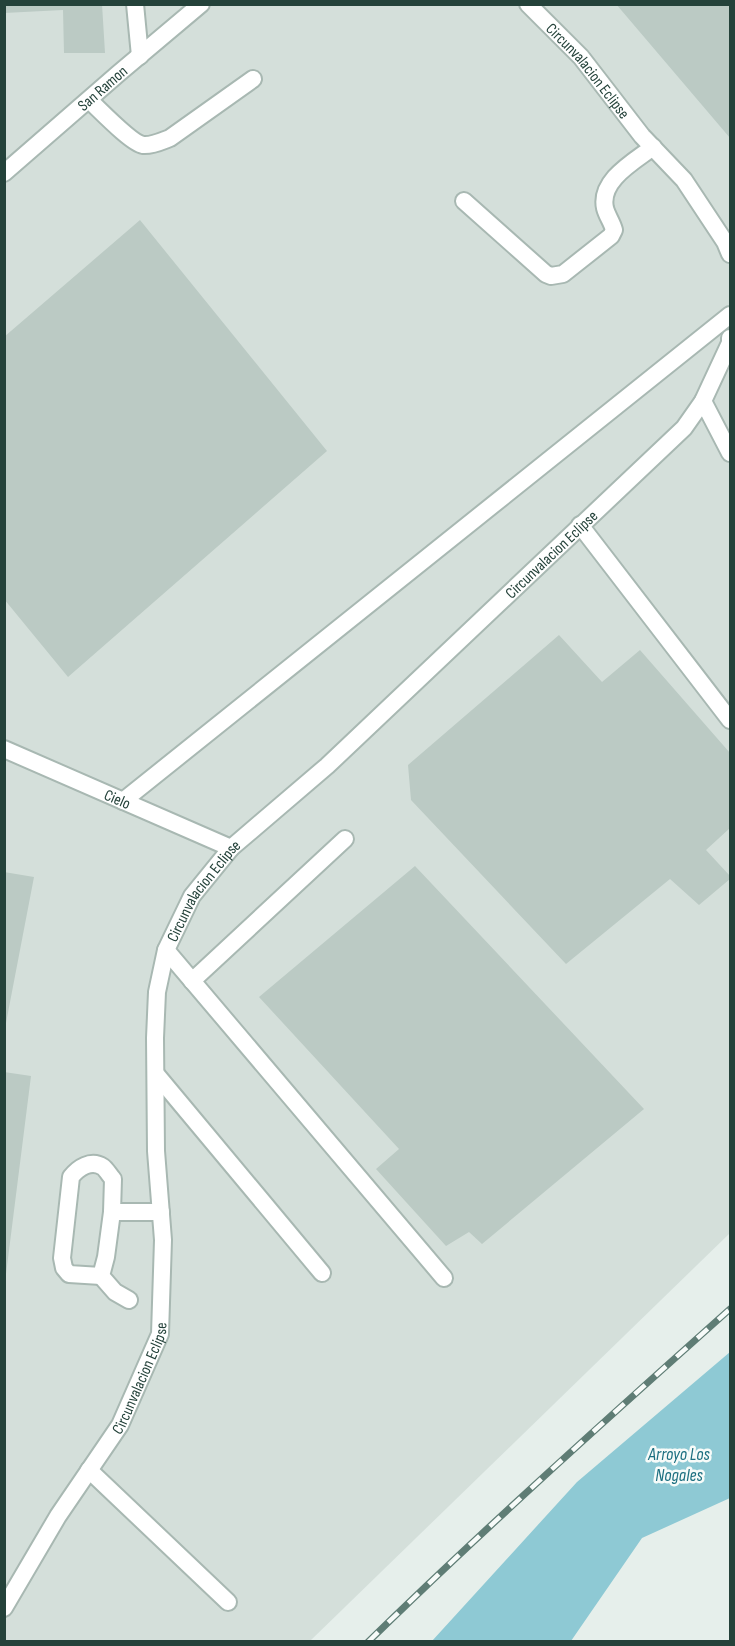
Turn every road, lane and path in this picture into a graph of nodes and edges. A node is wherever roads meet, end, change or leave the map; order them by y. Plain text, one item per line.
1 (135, 4) edge
2 (201, 4) edge
3 (528, 4) edge
4 (140, 56) junction
5 (252, 79) dead end
6 (88, 100) junction
7 (653, 147) junction
8 (4, 173) edge
9 (464, 201) dead end
10 (730, 254) edge
11 (730, 315) edge
12 (730, 338) edge
13 (703, 401) junction
14 (730, 453) edge
15 (580, 525) junction
16 (730, 720) edge
17 (4, 749) edge
18 (123, 801) junction
19 (345, 839) dead end
20 (231, 848) junction
21 (166, 950) junction
22 (192, 981) junction
23 (156, 1074) junction
24 (112, 1212) junction
25 (161, 1212) junction
26 (322, 1273) dead end
27 (101, 1276) junction
28 (444, 1278) dead end
29 (129, 1300) dead end
30 (89, 1470) junction
31 (228, 1602) dead end
32 (4, 1608) edge

1 - 4 lane
2 - 4 lane, San Ramon
3 - 7 lane, Circunvalacion Eclipse
4 - 6 lane, San Ramon
5 - 6 lane
6 - 8 lane, San Ramon
7 - 9 lane
7 - 10 lane, Circunvalacion Eclipse
11 - 18 lane
12 - 13 lane, Circunvalacion Eclipse
13 - 14 lane
13 - 15 lane, Circunvalacion Eclipse
15 - 16 lane
15 - 20 lane, Circunvalacion Eclipse
17 - 18 lane, Cielo
18 - 20 lane, Cielo
19 - 22 lane
20 - 21 lane, Circunvalacion Eclipse
21 - 22 lane
21 - 23 lane, Circunvalacion Eclipse
22 - 28 lane
23 - 25 lane, Circunvalacion Eclipse
23 - 26 lane
24 - 25 lane
24 - 27 lane
24 - 27 lane
25 - 30 lane, Circunvalacion Eclipse
27 - 29 lane
30 - 31 lane
30 - 32 lane, Circunvalacion Eclipse

